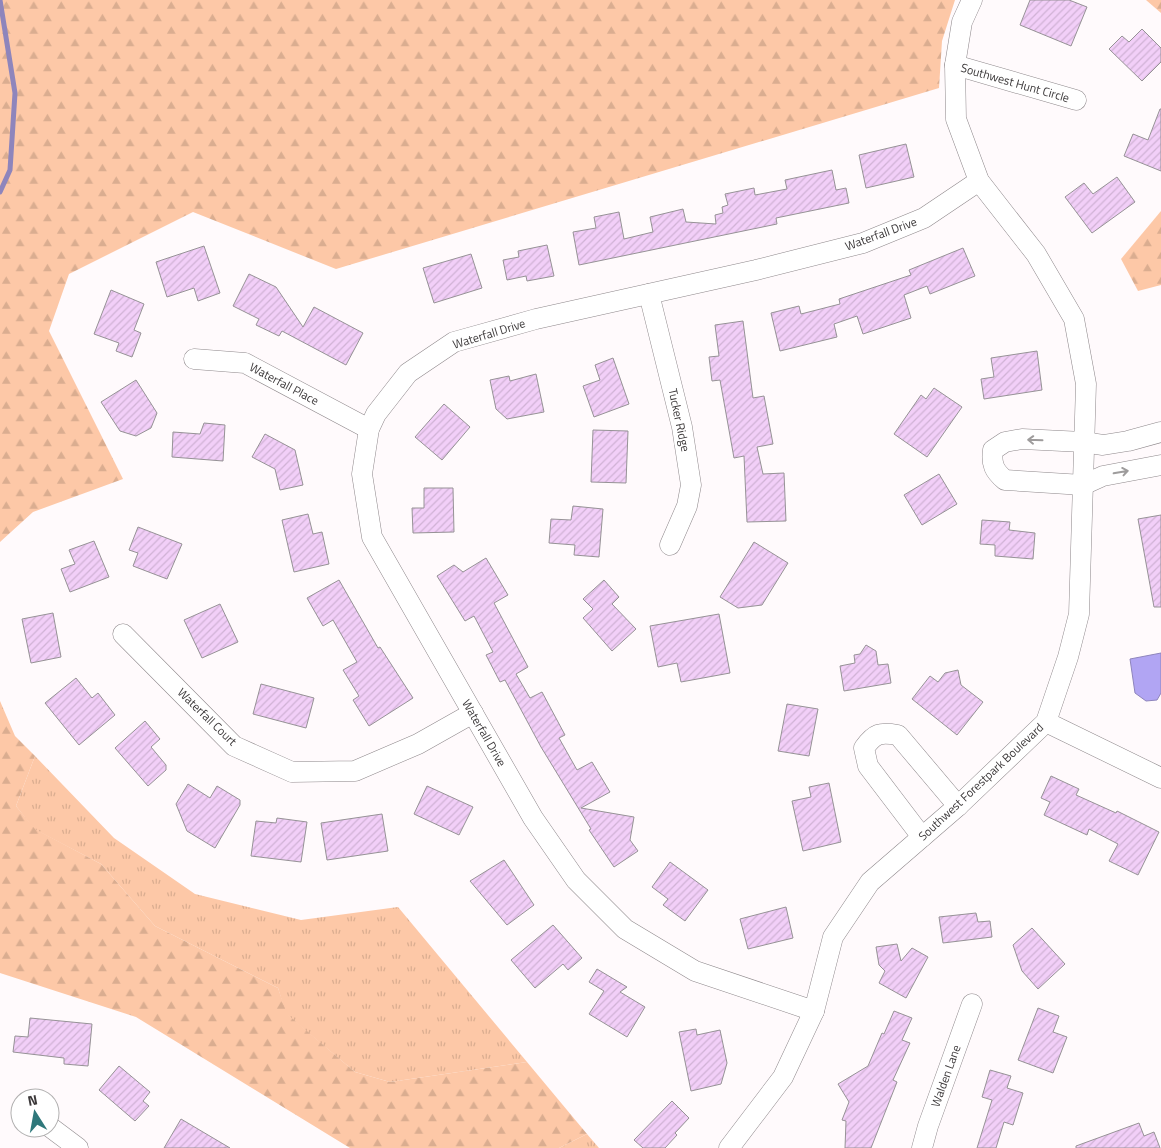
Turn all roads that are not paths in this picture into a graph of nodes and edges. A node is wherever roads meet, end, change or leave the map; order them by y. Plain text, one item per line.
1 (972, 0) edge
2 (954, 65) junction
3 (1076, 100) dead end
4 (979, 181) junction
5 (649, 294) junction
6 (194, 358) dead end
7 (369, 429) junction
8 (1161, 432) edge
9 (1083, 442) junction
10 (1161, 465) edge
11 (1083, 484) junction
12 (670, 545) dead end
13 (123, 634) dead end
14 (473, 713) junction
15 (1046, 722) junction
16 (1161, 778) edge
17 (958, 806) junction
18 (922, 838) junction
19 (972, 1004) dead end
20 (814, 1011) junction
21 (60, 1134) edge
22 (78, 1148) edge
23 (729, 1148) edge
24 (922, 1148) edge

1 - 2 street
2 - 3 street, Southwest Hunt Circle
2 - 4 street
4 - 5 street, Waterfall Drive
4 - 9 street, Southwest Forestpark Boulevard
5 - 7 street, Waterfall Drive
5 - 12 street, Tucker Ridge
6 - 7 street, Waterfall Place
7 - 14 street, Waterfall Drive
8 - 9 street
9 - 11 street, Southwest Forestpark Boulevard
9 -> 11 street
11 -> 10 street
11 - 15 street, Southwest Forestpark Boulevard
13 - 14 street, Waterfall Court
14 - 20 street, Waterfall Drive
15 - 16 street
15 - 17 street, Southwest Forestpark Boulevard
17 - 18 street, Southwest Forestpark Boulevard
17 - 18 street
18 - 20 street, Southwest Forestpark Boulevard
19 - 24 street, Walden Lane
20 - 23 street, Southwest Forestpark Boulevard
21 - 22 street

